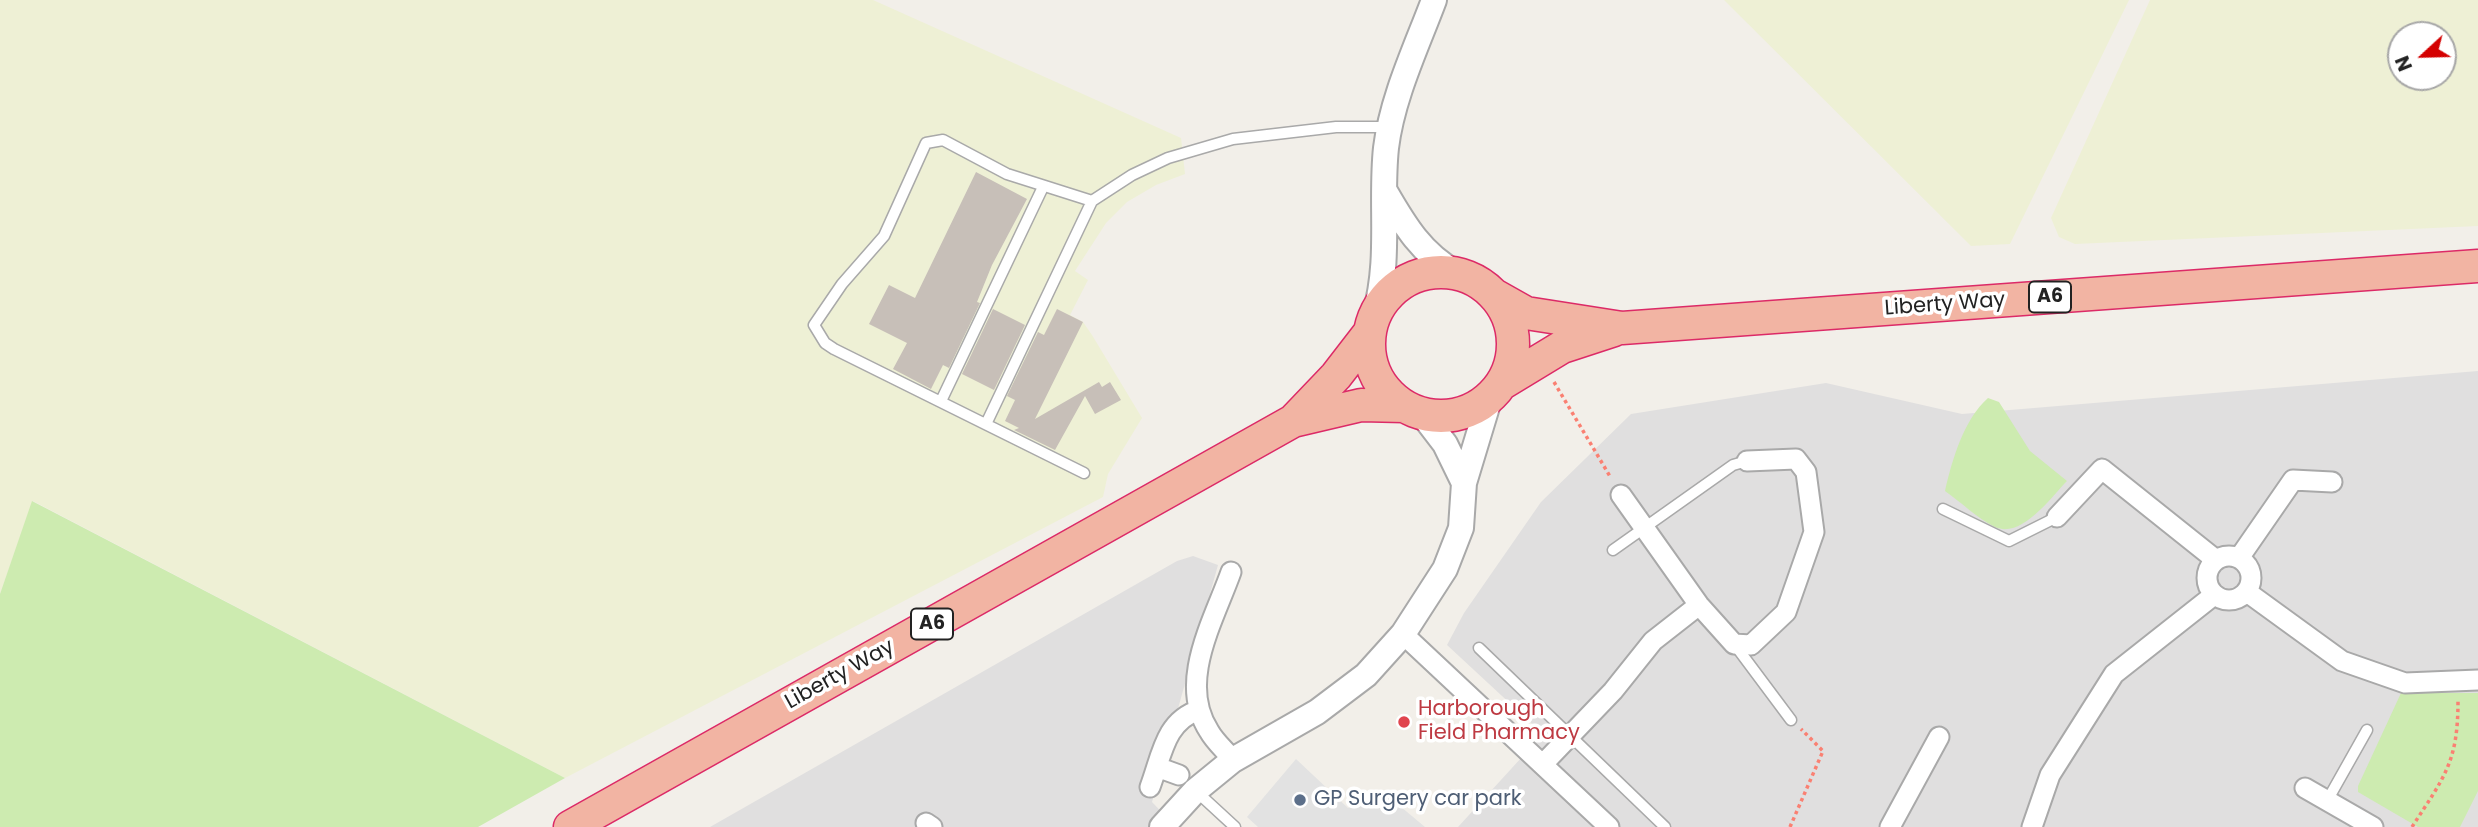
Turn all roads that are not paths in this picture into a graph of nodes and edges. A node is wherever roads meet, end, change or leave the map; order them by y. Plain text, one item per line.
1 (1434, 0) edge
2 (1389, 127) junction
3 (1043, 187) junction
4 (1386, 192) junction
5 (1092, 201) junction
6 (2478, 265) edge
7 (1457, 273) junction
8 (1494, 295) junction
9 (1372, 323) junction
10 (1622, 328) junction
11 (1495, 391) junction
12 (941, 401) junction
13 (1413, 410) junction
14 (1293, 421) junction
15 (986, 424) junction
16 (1747, 461) joint
17 (1084, 473) dead end
18 (2332, 482) dead end
19 (1464, 483) junction
20 (1621, 495) road end
21 (1943, 509) dead end
22 (2057, 517) joint
23 (1645, 528) junction
24 (1613, 550) dead end
25 (2239, 558) junction
26 (2217, 559) junction
27 (1231, 572) dead end
28 (2247, 592) junction
29 (2214, 595) junction
30 (1699, 605) junction
31 (1403, 634) junction
32 (1734, 644) junction
33 (1479, 648) dead end
34 (2468, 681) edge
35 (1199, 710) junction
36 (1791, 720) road end
37 (2367, 730) dead end
38 (1569, 736) junction
39 (1940, 737) dead end
40 (1233, 760) junction
41 (1543, 764) junction
42 (1157, 767) junction
43 (1187, 783) junction
44 (1150, 787) dead end
45 (2305, 788) dead end
46 (2327, 801) junction
47 (570, 827) edge
48 (1162, 827) edge
49 (1235, 827) edge
50 (1609, 827) edge
51 (1665, 827) edge
52 (1890, 827) edge
53 (2032, 827) edge
54 (2373, 827) edge

1 - 2 street
2 - 4 street
2 - 5 lane
3 - 5 lane
3 - 12 lane
3 - 12 lane
4 - 7 street
4 - 9 street
5 - 15 lane
6 - 10 highway, Liberty Way / A6
7 - 8 highway
7 - 9 highway
8 - 10 highway, Liberty Way / A6
8 - 11 highway
9 - 13 highway
9 - 14 highway, Liberty Way / A6
10 - 11 highway, Liberty Way / A6
11 - 13 highway
11 - 19 street
12 - 15 lane
13 - 14 highway, Liberty Way / A6
13 - 19 street
14 - 47 highway, Liberty Way / A6
15 - 17 lane
16 - 23 lane
16 - 32 street
18 - 25 street
19 - 31 street
20 - 23 street
21 - 22 lane
22 - 26 street
23 - 24 lane
23 - 30 street
25 - 26 street
25 - 28 street
26 - 29 street
27 - 35 street
28 - 29 street
28 - 34 street
29 - 53 street
30 - 32 street
30 - 38 street
31 - 40 street
31 - 41 street
32 - 36 lane
33 - 38 lane
35 - 40 street
35 - 42 street
37 - 46 lane
38 - 41 street
38 - 51 lane
39 - 52 street
40 - 43 street
41 - 50 street
42 - 43 street
42 - 44 street
43 - 48 street
43 - 49 lane
45 - 46 street
46 - 54 street

